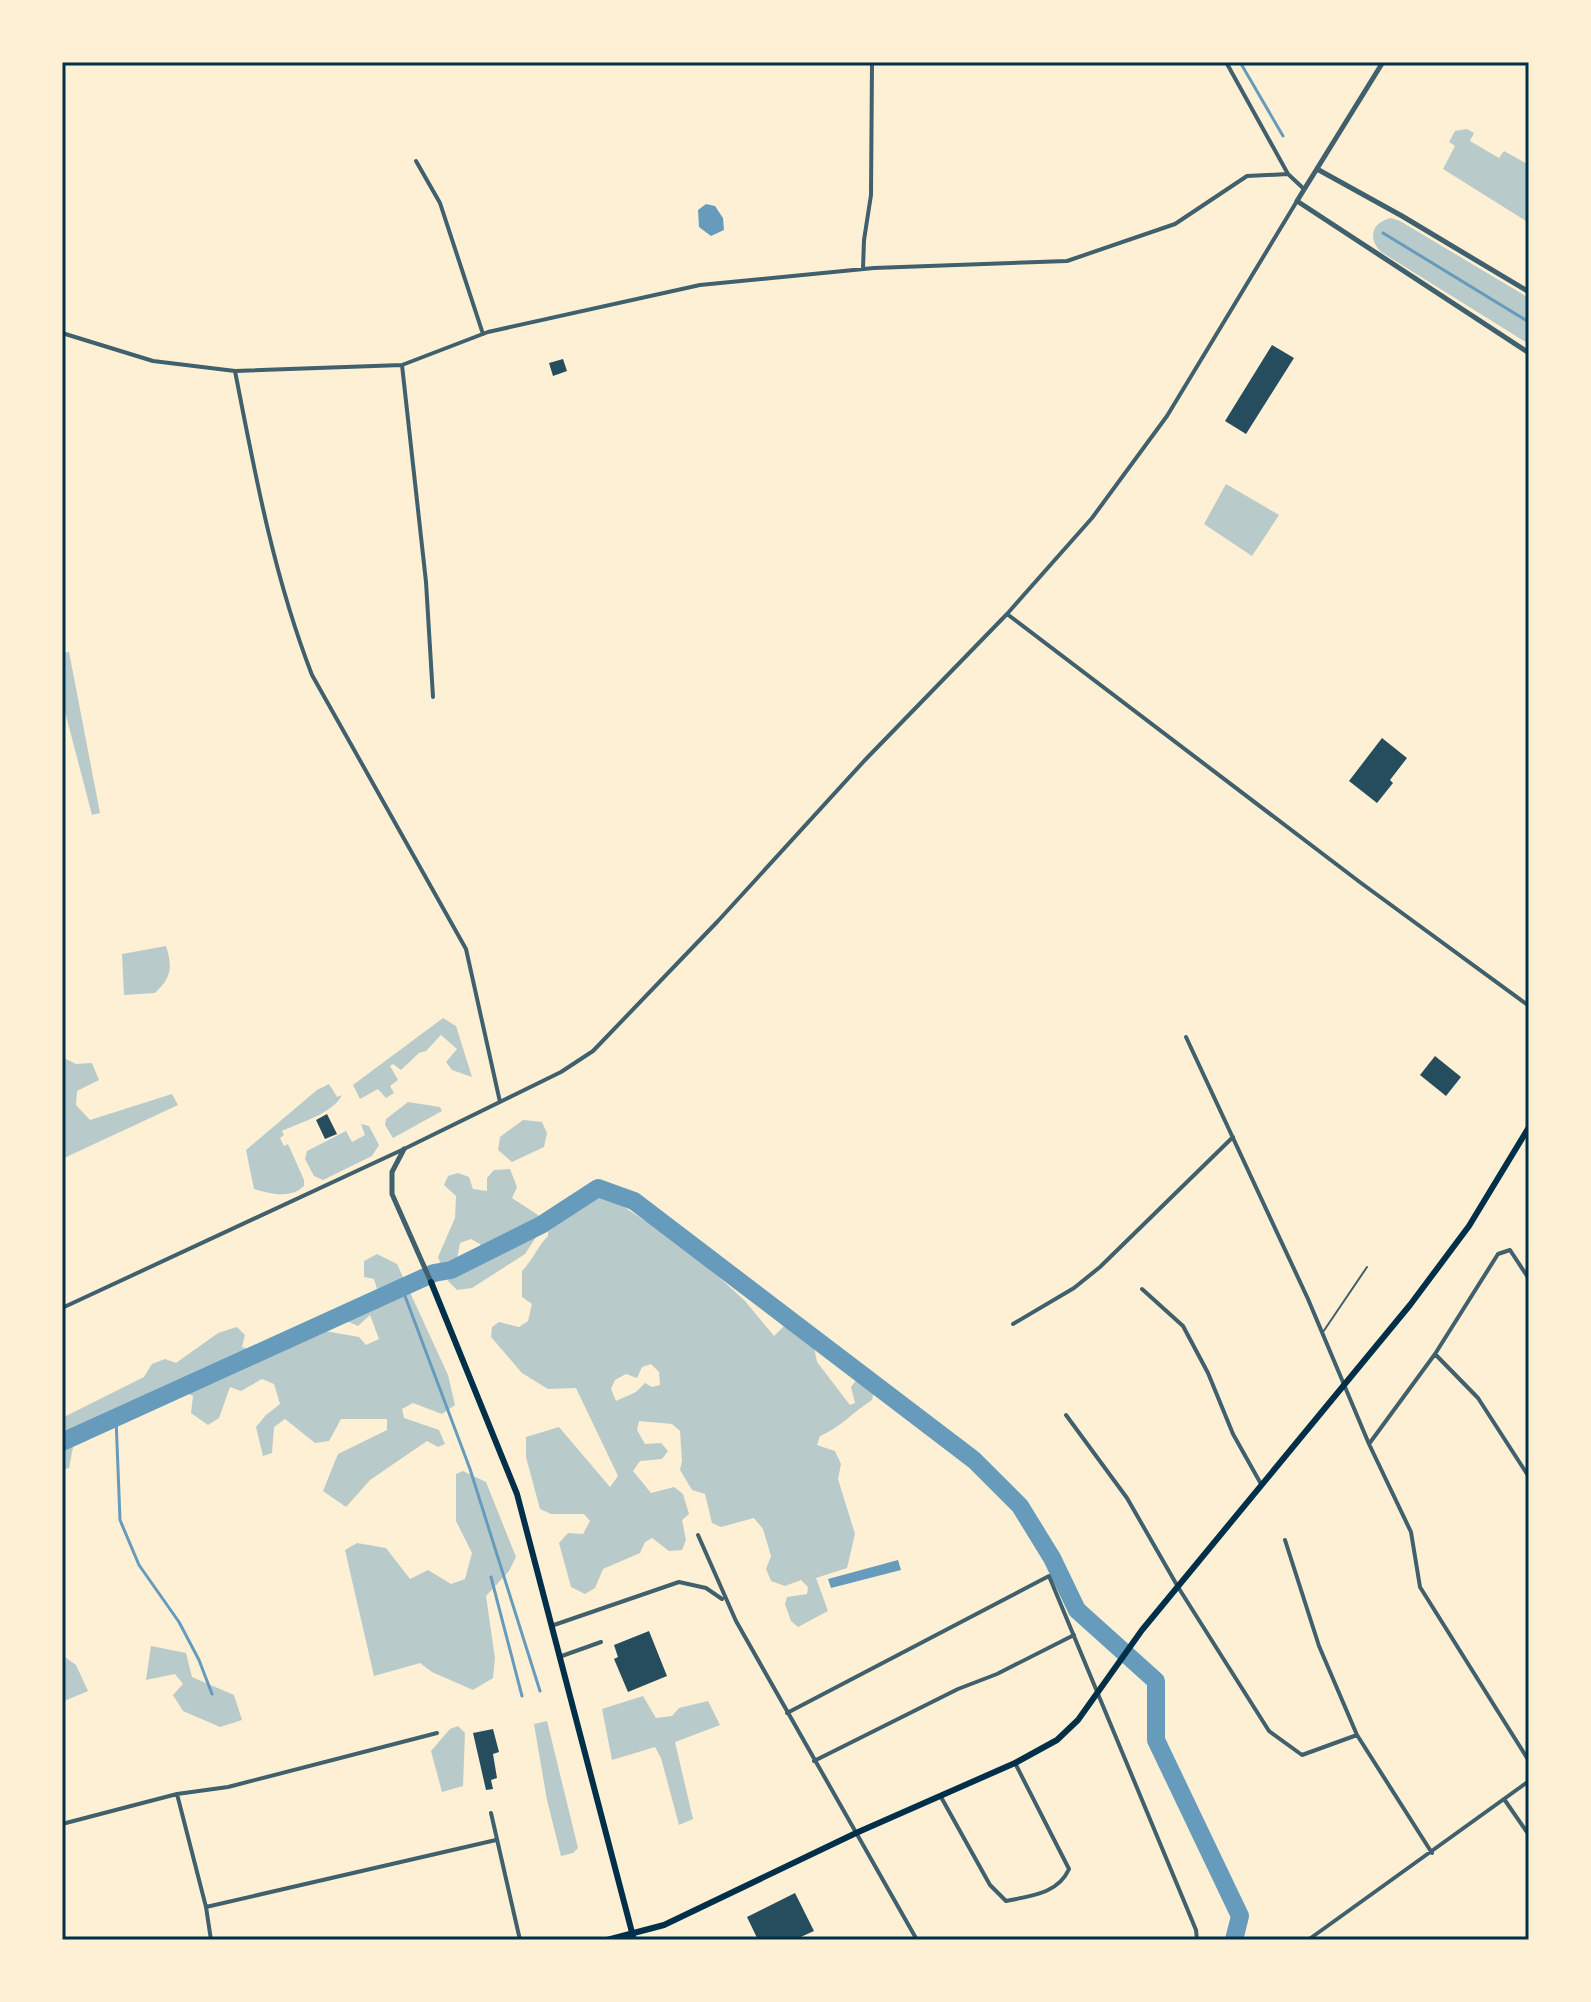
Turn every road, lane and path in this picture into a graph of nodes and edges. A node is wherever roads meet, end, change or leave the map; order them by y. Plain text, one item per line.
1 (872, 62) edge
2 (1226, 62) edge
3 (1383, 62) edge
4 (416, 161) dead end
5 (1317, 169) junction
6 (1288, 174) junction
7 (1304, 189) junction
8 (1297, 201) junction
9 (863, 269) junction
10 (1529, 292) edge
11 (62, 333) edge
12 (483, 334) junction
13 (1529, 353) edge
14 (402, 365) junction
15 (235, 371) junction
16 (1007, 614) junction
17 (433, 697) dead end
18 (1529, 1006) edge
19 (1186, 1037) dead end
20 (500, 1102) junction
21 (1529, 1127) edge
22 (1233, 1137) junction
23 (404, 1149) junction
24 (1367, 1267) dead end
25 (1529, 1279) edge
26 (431, 1282) joint
27 (1142, 1289) dead end
28 (62, 1308) edge
29 (1013, 1324) dead end
30 (1323, 1333) junction
31 (1435, 1354) junction
32 (1344, 1385) junction
33 (1066, 1415) dead end
34 (1369, 1444) junction
35 (1529, 1477) edge
36 (1261, 1484) junction
37 (698, 1535) dead end
38 (1285, 1540) dead end
39 (1178, 1587) junction
40 (724, 1600) junction
41 (551, 1626) junction
42 (1074, 1635) junction
43 (601, 1642) dead end
44 (559, 1657) junction
45 (1098, 1693) junction
46 (787, 1713) junction
47 (437, 1733) dead end
48 (1357, 1735) junction
49 (814, 1761) junction
50 (1529, 1761) edge
51 (1015, 1763) junction
52 (1529, 1781) edge
53 (177, 1794) junction
54 (941, 1797) junction
55 (1504, 1799) junction
56 (491, 1813) dead end
57 (62, 1824) edge
58 (856, 1833) junction
59 (1529, 1835) edge
60 (496, 1840) junction
61 (1432, 1853) junction
62 (206, 1907) junction
63 (633, 1937) edge
64 (211, 1940) edge
65 (520, 1940) edge
66 (607, 1940) edge
67 (917, 1940) edge
68 (1197, 1940) edge
69 (1308, 1940) edge

1 - 9 street
2 - 6 street
3 - 5 street
4 - 12 street
5 - 7 street
5 - 10 street
6 - 7 street
6 - 9 street
7 - 8 street
8 - 13 street
8 - 16 street
9 - 12 street
11 - 15 street
12 - 14 street
14 - 15 street
14 - 17 street
15 - 20 street
16 - 18 street
16 - 20 street
19 - 22 street
20 - 23 street
21 - 32 main road
22 - 29 street
22 - 30 street
23 - 26 street
23 - 28 street
24 - 30 lane
25 - 31 street
26 - 41 main road
27 - 36 street
30 - 32 street
31 - 34 street
31 - 35 street
32 - 34 street
32 - 36 main road
33 - 39 street
34 - 50 street
36 - 39 main road
37 - 40 street
38 - 48 street
39 - 45 main road
39 - 48 street
40 - 41 street
40 - 46 street
41 - 44 main road
42 - 45 street
42 - 46 street
42 - 49 street
43 - 44 street
44 - 63 main road
45 - 51 main road
45 - 68 street
46 - 49 street
47 - 53 street
48 - 61 street
49 - 58 street
51 - 54 main road
51 - 54 street
52 - 55 street
53 - 57 street
53 - 62 street
54 - 58 main road
55 - 59 street
55 - 61 street
56 - 60 street
58 - 63 main road
58 - 67 street
60 - 62 street
60 - 65 street
61 - 69 street
62 - 64 street
63 - 66 main road

